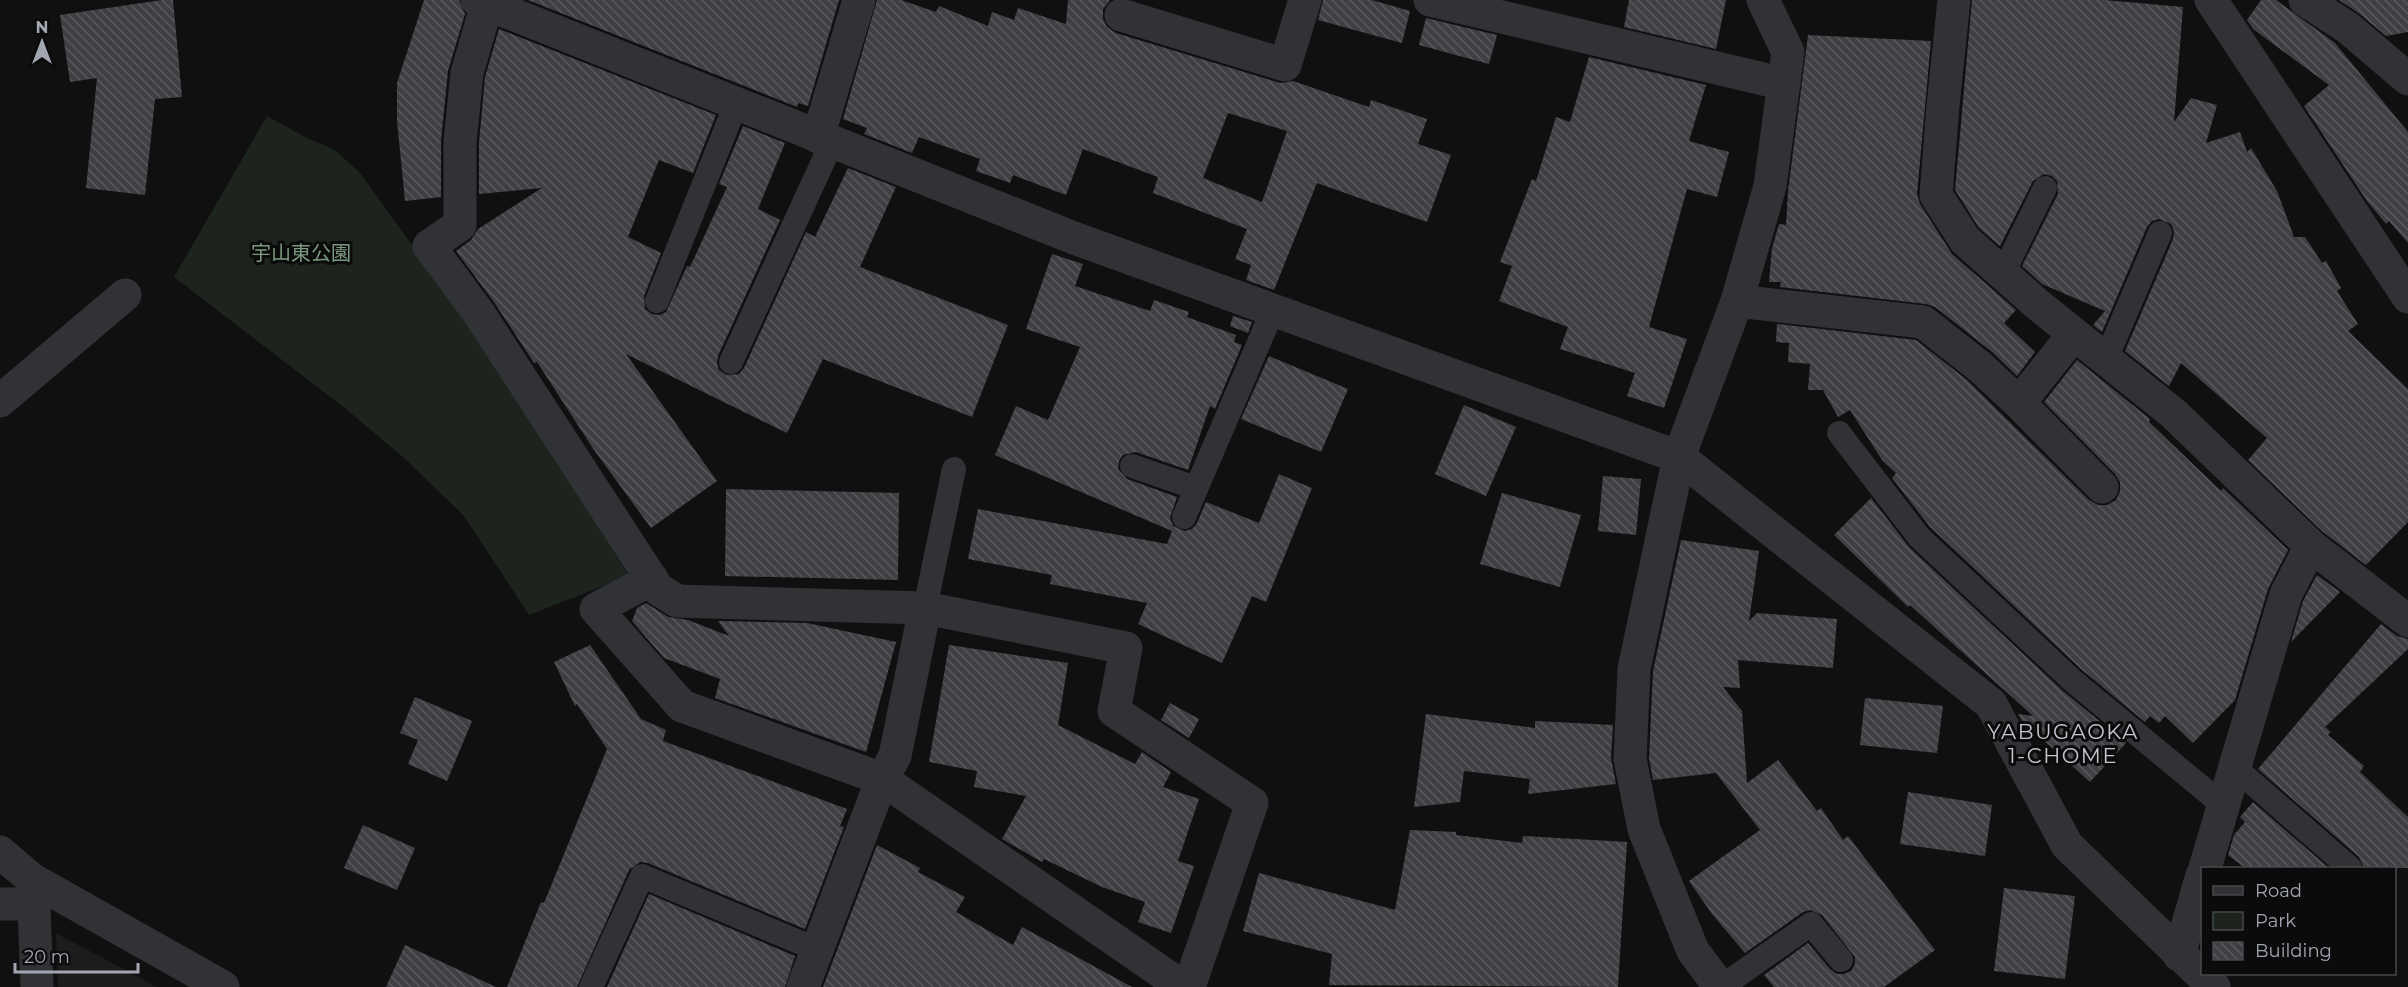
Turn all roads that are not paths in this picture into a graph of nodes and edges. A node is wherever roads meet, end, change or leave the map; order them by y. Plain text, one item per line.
1 (859, 0) edge
2 (1305, 0) edge
3 (1430, 0) edge
4 (1763, 0) edge
5 (1954, 0) edge
6 (2182, 0) edge
7 (2305, 0) edge
8 (482, 2) edge
9 (2214, 5) edge
10 (1121, 15) dead end
11 (2408, 80) edge
12 (1784, 84) junction
13 (736, 104) junction
14 (825, 139) junction
15 (2045, 188) dead end
16 (2160, 233) dead end
17 (2003, 273) junction
18 (125, 295) dead end
19 (2408, 297) edge
20 (657, 301) dead end
21 (1737, 301) junction
22 (1273, 310) junction
23 (2074, 334) junction
24 (2106, 359) junction
25 (731, 362) dead end
26 (0, 401) edge
27 (2019, 403) junction
28 (1839, 433) dead end
29 (1679, 457) junction
30 (1132, 465) dead end
31 (954, 469) dead end
32 (2102, 487) dead end
33 (1196, 488) junction
34 (1184, 517) dead end
35 (2312, 546) junction
36 (652, 579) junction
37 (925, 609) junction
38 (2408, 621) edge
39 (2234, 767) junction
40 (882, 780) junction
41 (2223, 805) junction
42 (0, 852) edge
43 (2205, 867) edge
44 (2349, 867) edge
45 (2201, 878) edge
46 (34, 892) junction
47 (0, 904) edge
48 (818, 950) junction
49 (2179, 955) junction
50 (1841, 960) dead end
51 (37, 987) edge
52 (223, 987) edge
53 (591, 987) edge
54 (804, 987) edge
55 (1183, 987) edge
56 (1189, 987) edge
57 (1721, 987) edge
58 (2214, 987) edge

1 - 14 street
2 - 10 street
3 - 12 street
4 - 12 street
5 - 17 street
6 - 9 street
7 - 11 street
8 - 13 street
8 - 36 street
9 - 19 street
12 - 21 street
13 - 14 street
13 - 20 lane
14 - 22 street
14 - 25 lane
15 - 17 lane
16 - 24 lane
17 - 23 street
18 - 26 street
21 - 27 street
21 - 29 street
22 - 29 street
22 - 33 lane
23 - 24 street
23 - 27 street
24 - 35 street
27 - 32 street
28 - 41 lane
29 - 49 street
29 - 57 street
30 - 33 lane
31 - 37 lane
33 - 34 lane
35 - 38 street
35 - 39 street
36 - 37 street
36 - 40 street
37 - 40 street
37 - 56 street
39 - 41 street
39 - 44 lane
40 - 48 street
40 - 55 street
41 - 43 street
42 - 46 street
45 - 49 street
46 - 47 street
46 - 51 street
46 - 52 street
48 - 53 lane
48 - 54 street
49 - 58 street
50 - 57 lane

